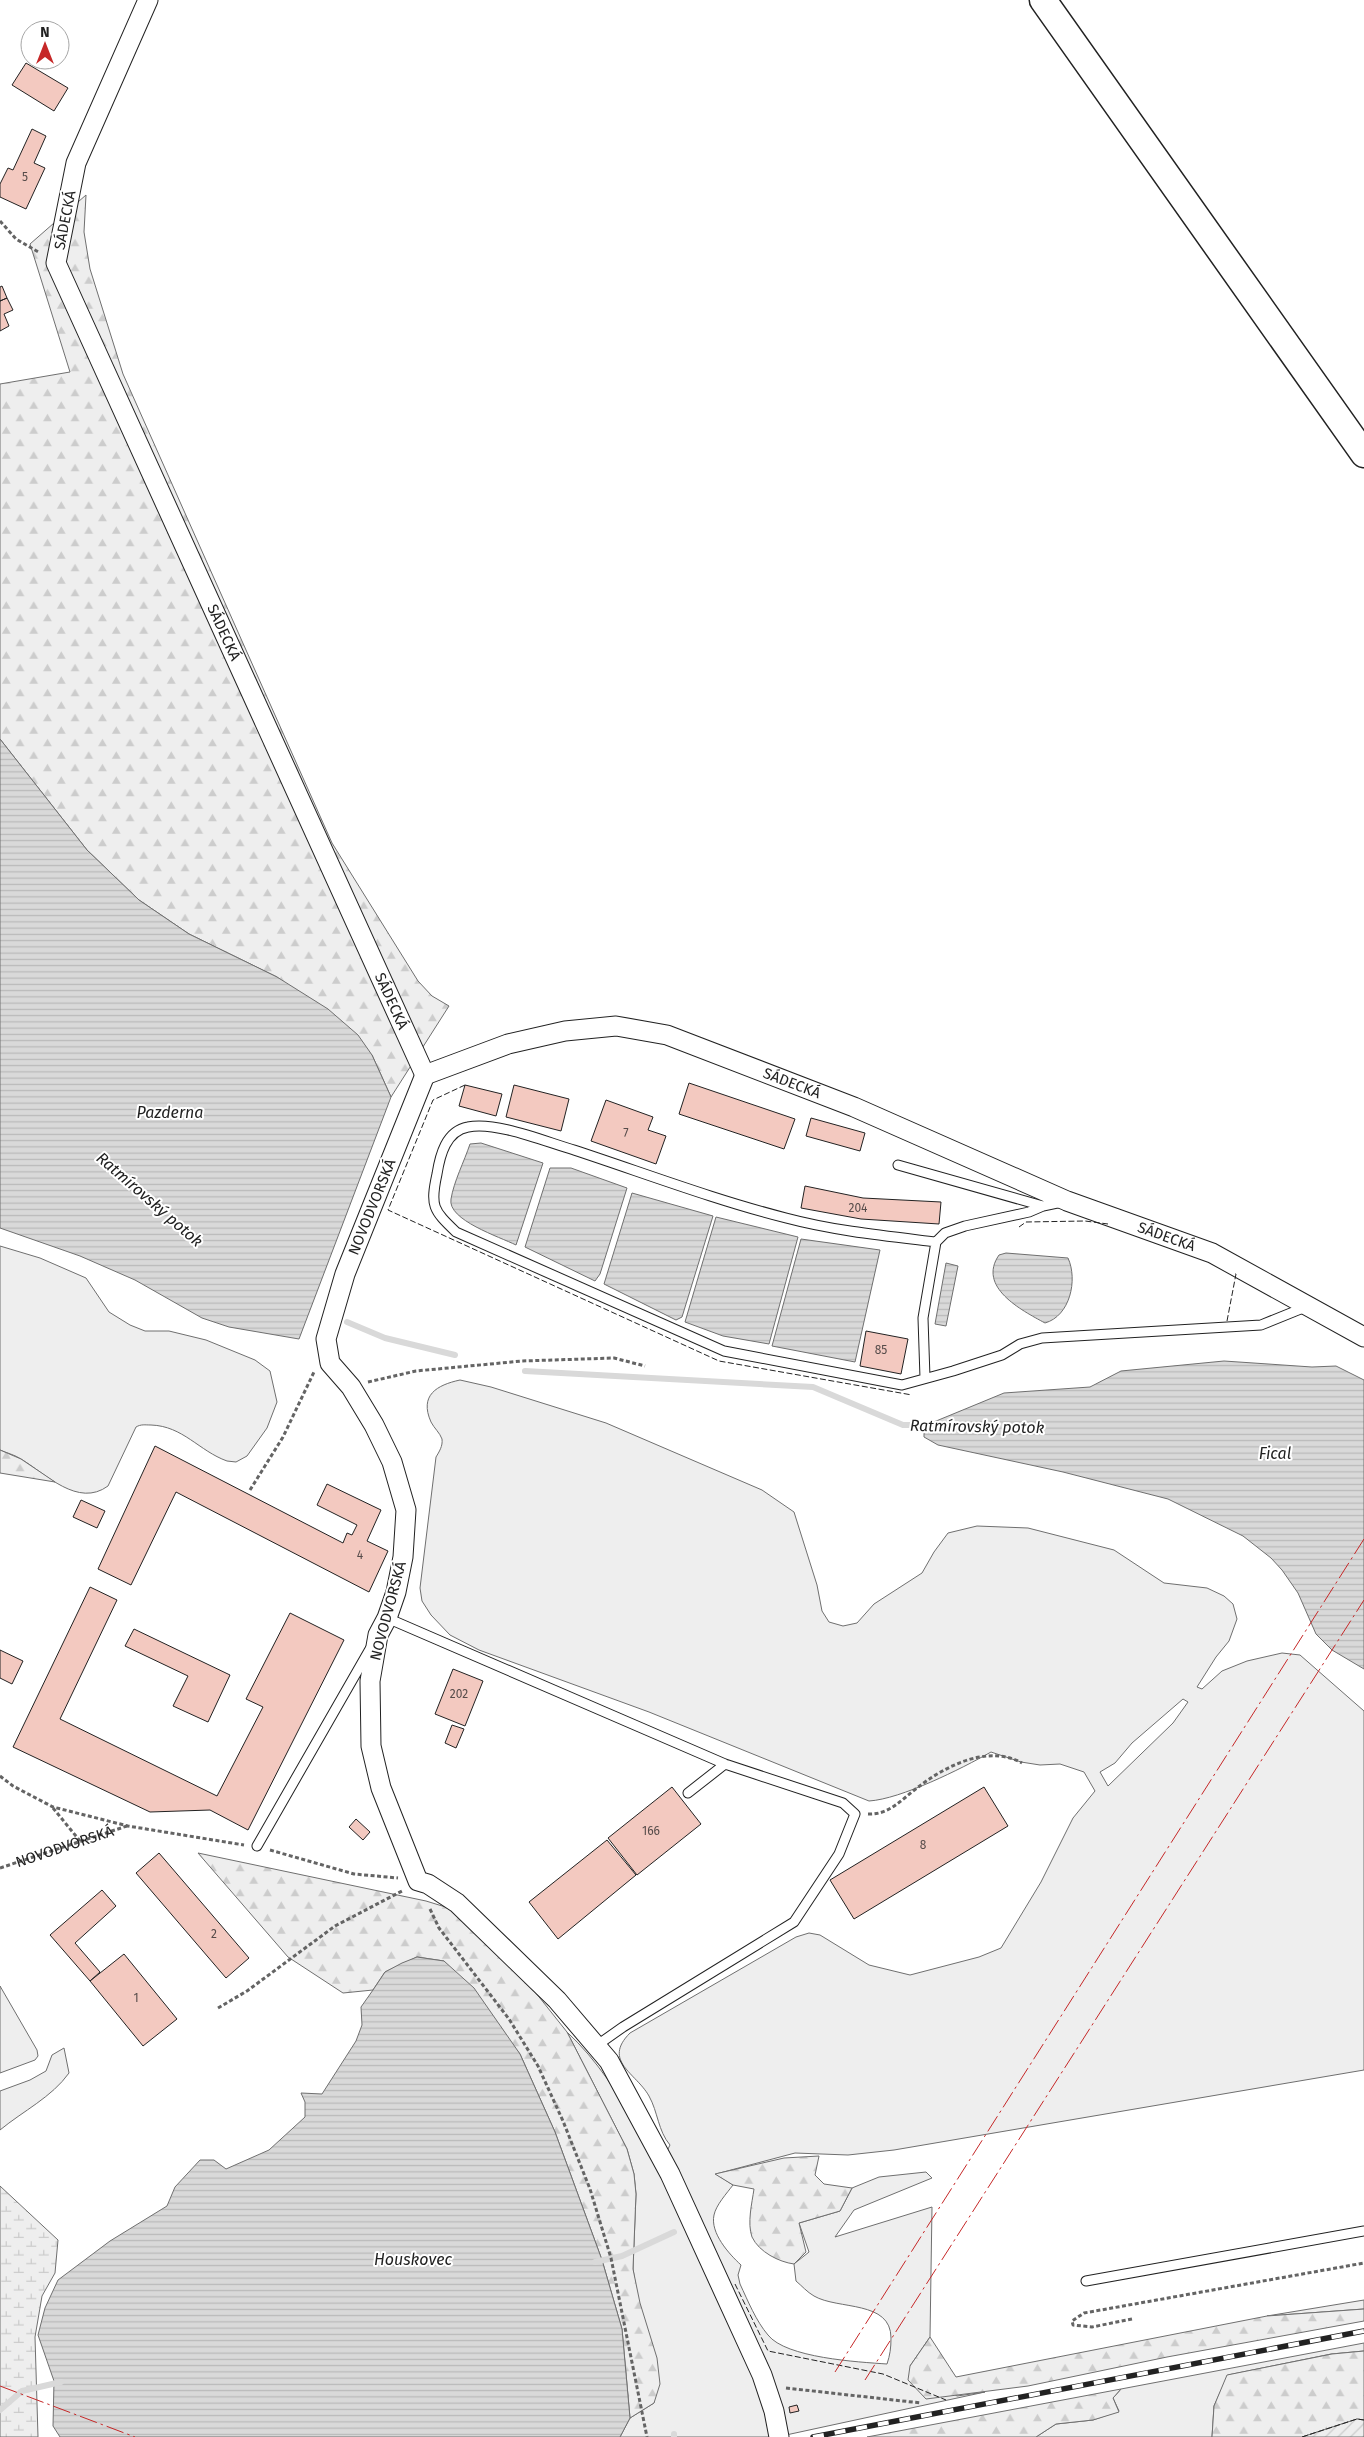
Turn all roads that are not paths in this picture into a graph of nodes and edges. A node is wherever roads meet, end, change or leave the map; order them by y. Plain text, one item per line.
1 (148, 0) edge
2 (1043, 0) edge
3 (1364, 454) edge
4 (425, 1075) junction
5 (898, 1165) dead end
6 (1067, 1201) junction
7 (1043, 1206) junction
8 (936, 1242) junction
9 (1309, 1306) junction
10 (1364, 1337) edge
11 (926, 1378) junction
12 (382, 1627) junction
13 (725, 1764) junction
14 (688, 1793) dead end
15 (257, 1846) road end
16 (596, 2046) junction
17 (1364, 2231) edge
18 (1086, 2281) dead end
19 (779, 2437) edge

1 - 4 street, SÁDECKÁ
2 - 3 main road
4 - 6 street, SÁDECKÁ
4 - 12 street, NOVODVORSKÁ
5 - 7 lane
6 - 7 lane
6 - 9 street, SÁDECKÁ
7 - 8 lane
8 - 11 lane
8 - 11 lane
9 - 10 street, SÁDECKÁ
9 - 11 lane
12 - 13 lane
12 - 15 lane
12 - 16 street, NOVODVORSKÁ
13 - 14 lane
13 - 16 lane
16 - 19 street
17 - 18 lane

